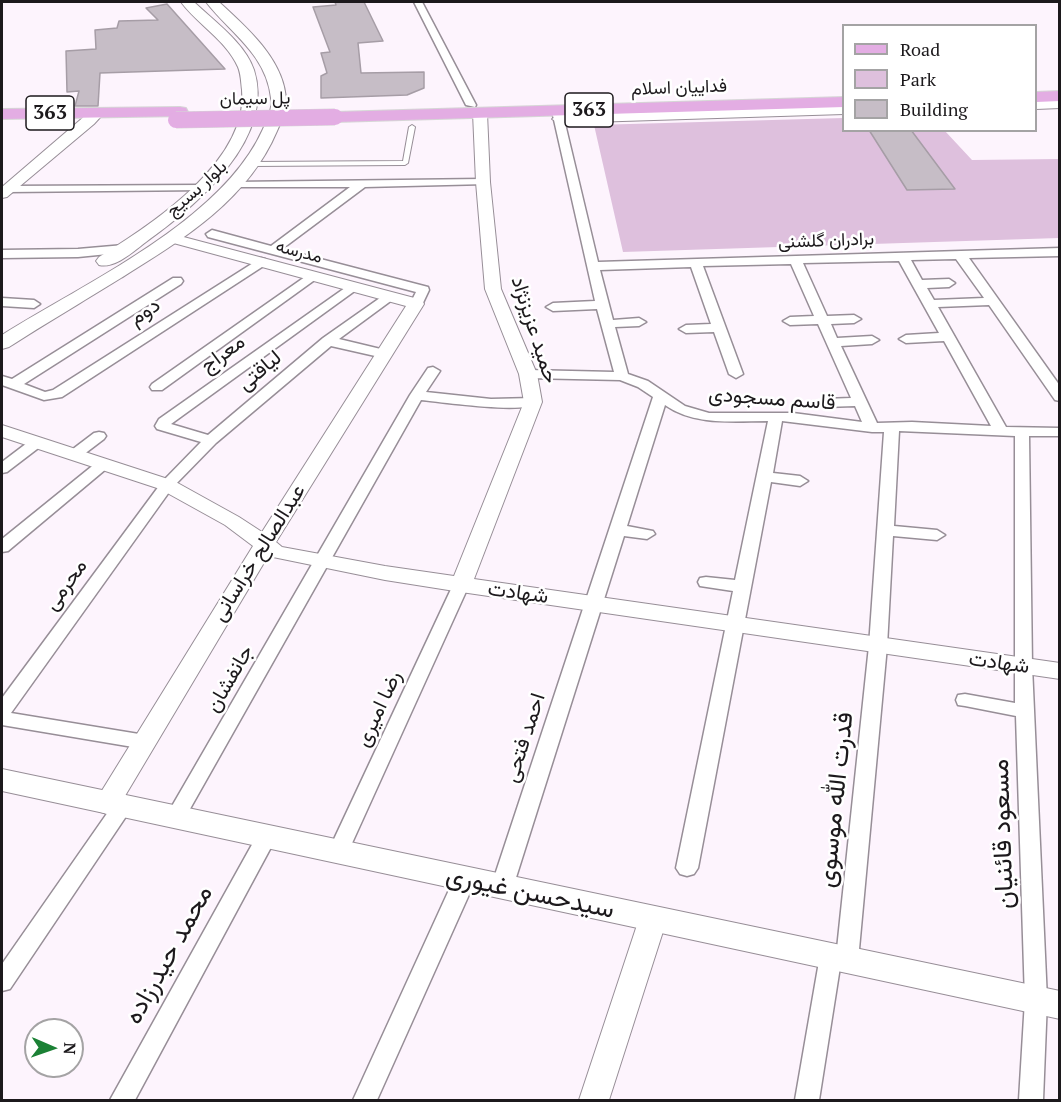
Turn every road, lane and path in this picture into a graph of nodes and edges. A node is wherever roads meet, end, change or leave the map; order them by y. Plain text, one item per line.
1 (187, 2) edge
2 (212, 2) edge
3 (418, 2) edge
4 (1059, 88) edge
5 (1037, 89) edge
6 (842, 94) edge
7 (1059, 96) edge
8 (1037, 97) edge
9 (842, 102) edge
10 (1059, 104) edge
11 (1037, 105) edge
12 (476, 109) junction
13 (842, 110) edge
14 (335, 113) joint
15 (2, 114) edge
16 (558, 115) junction
17 (94, 117) junction
18 (2, 123) edge
19 (412, 127) dead end
20 (252, 164) junction
21 (483, 182) junction
22 (363, 183) junction
23 (234, 185) junction
24 (8, 186) edge
25 (201, 188) junction
26 (212, 234) dead end
27 (171, 238) junction
28 (124, 249) junction
29 (273, 250) junction
30 (1059, 252) edge
31 (2, 254) edge
32 (960, 255) junction
33 (903, 256) junction
34 (795, 260) junction
35 (261, 262) junction
36 (696, 263) junction
37 (594, 266) junction
38 (312, 276) junction
39 (177, 281) dead end
40 (949, 283) dead end
41 (918, 284) junction
42 (352, 287) junction
43 (387, 297) junction
44 (2, 302) edge
45 (993, 302) junction
46 (34, 304) junction
47 (416, 304) junction
48 (929, 304) junction
49 (553, 307) dead end
50 (629, 311) dead end
51 (605, 314) junction
52 (10, 318) dead end
53 (854, 319) dead end
54 (822, 320) junction
55 (789, 321) dead end
56 (639, 322) dead end
57 (719, 328) junction
58 (686, 329) dead end
59 (948, 337) junction
60 (906, 339) dead end
61 (872, 340) dead end
62 (328, 341) junction
63 (832, 342) junction
64 (2, 343) edge
65 (384, 354) junction
66 (433, 371) dead end
67 (528, 374) junction
68 (736, 374) dead end
69 (622, 376) junction
70 (8, 382) edge
71 (157, 387) dead end
72 (417, 395) junction
73 (661, 395) junction
74 (1059, 397) edge
75 (533, 402) junction
76 (860, 402) junction
77 (824, 404) dead end
78 (776, 417) junction
79 (872, 428) junction
80 (892, 428) junction
81 (2, 431) edge
82 (1001, 431) junction
83 (1022, 432) junction
84 (1059, 432) edge
85 (99, 436) dead end
86 (211, 440) junction
87 (36, 443) junction
88 (74, 455) junction
89 (101, 465) junction
90 (2, 469) edge
91 (765, 477) junction
92 (800, 481) dead end
93 (167, 485) junction
94 (617, 530) junction
95 (885, 530) junction
96 (647, 534) dead end
97 (937, 536) dead end
98 (264, 545) junction
99 (2, 547) edge
100 (323, 562) junction
101 (706, 582) dead end
102 (461, 585) junction
103 (744, 587) junction
104 (593, 604) junction
105 (736, 625) junction
106 (878, 646) junction
107 (1023, 666) junction
108 (1059, 671) edge
109 (965, 700) dead end
110 (2, 711) edge
111 (1025, 711) junction
112 (2, 718) edge
113 (144, 741) junction
114 (2, 780) edge
115 (114, 805) junction
116 (176, 818) junction
117 (266, 838) junction
118 (338, 852) junction
119 (687, 868) dead end
120 (465, 879) junction
121 (502, 887) junction
122 (653, 919) junction
123 (839, 958) junction
124 (2, 982) edge
125 (1048, 1002) edge
126 (122, 1101) edge
127 (365, 1101) edge
128 (594, 1101) edge
129 (807, 1101) edge
130 (1031, 1101) edge

1 - 25 main road, بلوار بسیج
2 - 20 main road, بلوار بسیج
3 - 12 street
4 - 5 main road
6 - 12 main road, فداییان اسلام / 363
7 - 8 main road
9 - 16 main road, فداییان اسلام / 363
10 - 11 street
12 - 14 main road, فداییان اسلام / 363
12 - 16 main road, فداییان اسلام / 363
12 - 21 street, حمید عزیزنژاد
13 - 16 street
14 - 17 main road, پل سیمان / 363, bridge
15 - 17 main road, 363
16 - 37 street
17 - 18 main road, 363
17 - 24 street
19 - 20 lane
20 - 23 main road, بلوار بسیج
21 - 22 street
21 - 67 street, حمید عزیزنژاد
22 - 23 street
22 - 29 street
23 - 27 main road, بلوار بسیج
24 - 25 street
25 - 28 main road, بلوار بسیج
26 - 29 street
27 - 35 street, مدرسه
27 - 64 main road, بلوار بسیج
28 - 31 street
28 - 46 main road, بلوار بسیج
29 - 47 street
30 - 32 street, برادران گلشنی
32 - 33 street, برادران گلشنی
32 - 45 street
33 - 34 street, برادران گلشنی
33 - 41 street
34 - 36 street, برادران گلشنی
34 - 54 street
35 - 38 street, مدرسه
35 - 70 street, دوم
36 - 37 street, برادران گلشنی
36 - 57 street
37 - 51 street
38 - 42 street, مدرسه
38 - 71 street
39 - 70 street
40 - 41 street
41 - 48 street
42 - 43 street, مدرسه
42 - 86 street, معراج
43 - 47 street, مدرسه
43 - 62 street, لیاقتی
44 - 46 street
45 - 48 street
45 - 74 street
46 - 52 main road, بلوار بسیج
47 - 65 street, عبدالصالح خراسانی
48 - 59 street
49 - 51 street
50 - 51 street
51 - 56 street
51 - 69 street
53 - 54 street
54 - 55 street
54 - 63 street
57 - 58 street
57 - 68 street
59 - 60 street
59 - 82 street
61 - 63 street
62 - 65 street
62 - 86 street, لیاقتی
63 - 76 street
65 - 98 street, عبدالصالح خراسانی
66 - 72 street, جانفشان
67 - 69 street, قاسم مسجودی
67 - 75 street, حمید عزیزنژاد
69 - 73 street, قاسم مسجودی
72 - 75 street
72 - 100 street, جانفشان
73 - 78 street, قاسم مسجودی
73 - 94 street, احمد فتحی
75 - 102 street, حمید عزیزنژاد
76 - 77 street
76 - 79 street
78 - 79 street, قاسم مسجودی
78 - 91 street
79 - 80 street, قاسم مسجودی
80 - 82 street, قاسم مسجودی
80 - 95 street, قدرت الله موسوی
81 - 87 street, شهادت
82 - 83 street, قاسم مسجودی
83 - 84 street, قاسم مسجودی
83 - 107 street, مسعود قائنیان
85 - 88 street
86 - 93 street, لیاقتی
87 - 88 street, شهادت
87 - 90 street
88 - 89 street, شهادت
89 - 93 street, شهادت
89 - 99 street
91 - 92 street
91 - 103 street
93 - 98 street, شهادت
93 - 110 street, محرمی
94 - 96 street
94 - 104 street, احمد فتحی
95 - 97 street
95 - 106 street, قدرت الله موسوی
98 - 100 street, شهادت
98 - 113 street, عبدالصالح خراسانی
100 - 102 street, شهادت
100 - 116 street, جانفشان
101 - 103 street
102 - 104 street, شهادت
102 - 118 street, رضا امیری
103 - 105 street
104 - 105 street, شهادت
104 - 121 street, احمد فتحی
105 - 106 street, شهادت
105 - 119 street
106 - 107 street, شهادت
106 - 123 street, قدرت الله موسوی
107 - 108 street, شهادت
107 - 111 street, مسعود قائنیان
109 - 111 street
111 - 125 street, مسعود قائنیان
112 - 113 street
113 - 115 street, عبدالصالح خراسانی
114 - 115 main road, سیدحسن غیوری
115 - 116 main road, سیدحسن غیوری
115 - 124 street
116 - 117 main road, سیدحسن غیوری
117 - 118 main road, سیدحسن غیوری
117 - 126 street, محمد حیدرزاده
118 - 120 main road, سیدحسن غیوری
120 - 121 main road, سیدحسن غیوری
120 - 127 street
121 - 122 main road, سیدحسن غیوری
122 - 123 main road, سیدحسن غیوری
122 - 128 street
123 - 125 main road, سیدحسن غیوری
123 - 129 street, قدرت الله موسوی
125 - 130 street, مسعود قائنیان

